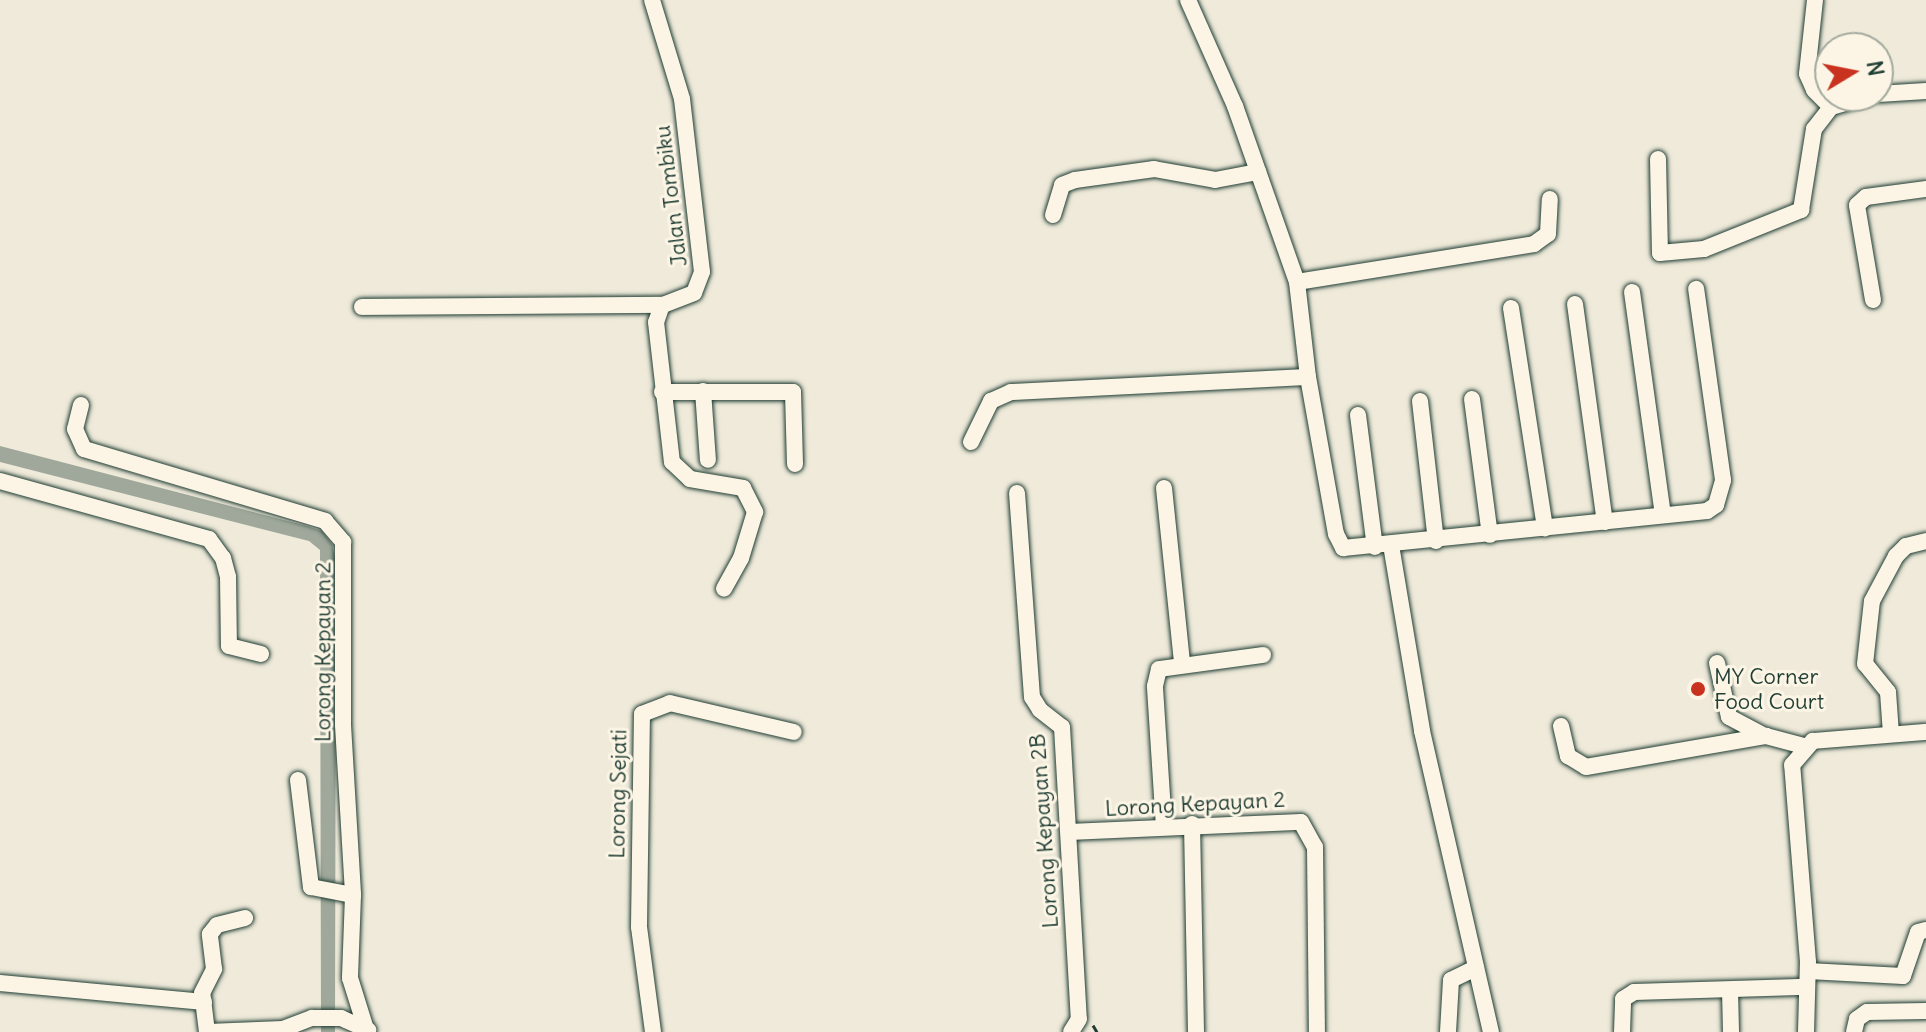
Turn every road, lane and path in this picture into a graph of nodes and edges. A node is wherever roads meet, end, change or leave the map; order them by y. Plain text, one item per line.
1 (652, 0) edge
2 (1188, 0) edge
3 (1815, 0) edge
4 (1814, 84) edge
5 (1926, 91) edge
6 (1894, 93) edge
7 (1828, 112) edge
8 (1658, 159) dead end
9 (1258, 172) junction
10 (1926, 189) edge
11 (1550, 199) dead end
12 (1053, 215) dead end
13 (1297, 282) junction
14 (1696, 289) dead end
15 (1632, 292) dead end
16 (1873, 300) dead end
17 (1575, 304) dead end
18 (662, 305) junction
19 (362, 307) dead end
20 (1511, 308) dead end
21 (1308, 377) junction
22 (703, 391) junction
23 (662, 392) junction
24 (1472, 399) dead end
25 (1420, 401) dead end
26 (81, 405) dead end
27 (1358, 415) dead end
28 (971, 442) dead end
29 (708, 460) dead end
30 (795, 464) dead end
31 (0, 481) edge
32 (1164, 488) dead end
33 (1017, 493) dead end
34 (1663, 515) junction
35 (1605, 522) junction
36 (1545, 528) junction
37 (1490, 535) junction
38 (1436, 541) junction
39 (1926, 541) edge
40 (1383, 546) junction
41 (724, 589) dead end
42 (261, 654) dead end
43 (1263, 655) dead end
44 (1182, 663) junction
45 (1717, 663) dead end
46 (1561, 726) dead end
47 (794, 732) dead end
48 (1926, 732) edge
49 (1891, 734) junction
50 (1766, 736) junction
51 (1804, 746) junction
52 (298, 780) dead end
53 (1192, 824) junction
54 (1164, 827) junction
55 (1069, 832) junction
56 (346, 894) junction
57 (245, 918) dead end
58 (1926, 930) edge
59 (1476, 968) junction
60 (1808, 979) junction
61 (0, 983) edge
62 (1730, 990) junction
63 (204, 1002) junction
64 (1926, 1011) edge
65 (284, 1030) edge
66 (370, 1031) edge
67 (208, 1032) edge
68 (653, 1032) edge
69 (1071, 1032) edge
70 (1196, 1032) edge
71 (1317, 1032) edge
72 (1448, 1032) edge
73 (1491, 1032) edge
74 (1622, 1032) edge
75 (1731, 1032) edge
76 (1806, 1032) edge
77 (1854, 1032) edge

1 - 18 street, Jalan Tombiku
2 - 9 street
3 - 4 street
5 - 6 street
7 - 8 street
9 - 12 street
9 - 13 street
10 - 16 street
11 - 13 street
13 - 21 street
14 - 34 street
15 - 34 street
17 - 35 street
18 - 19 street
18 - 23 street
20 - 36 street
21 - 28 street
21 - 40 street
22 - 23 street
22 - 29 street
22 - 30 street
23 - 41 street
24 - 37 street
25 - 38 street
26 - 56 street, Lorong Kepayan 2
27 - 40 street
31 - 42 street
32 - 44 street
33 - 55 street, Lorong Kepayan 2B
34 - 35 street
35 - 36 street
36 - 37 street
37 - 38 street
38 - 40 street
39 - 49 street
40 - 59 street
43 - 44 street
44 - 54 street
45 - 50 street
46 - 50 street
47 - 68 street, Lorong Sejati
48 - 49 street
49 - 51 street
50 - 51 street
51 - 60 street
52 - 56 street
53 - 54 street, Lorong Kepayan 2
53 - 70 street
53 - 71 street, Lorong Kepayan 2
54 - 55 street, Lorong Kepayan 2
55 - 69 street, Lorong Kepayan 2B
56 - 66 street, Lorong Kepayan 2
57 - 63 street
58 - 60 street
59 - 72 street
59 - 73 street
60 - 62 street
60 - 76 street
61 - 63 street
62 - 74 street
62 - 75 street
63 - 67 street
64 - 77 street
65 - 66 street
65 - 67 street

